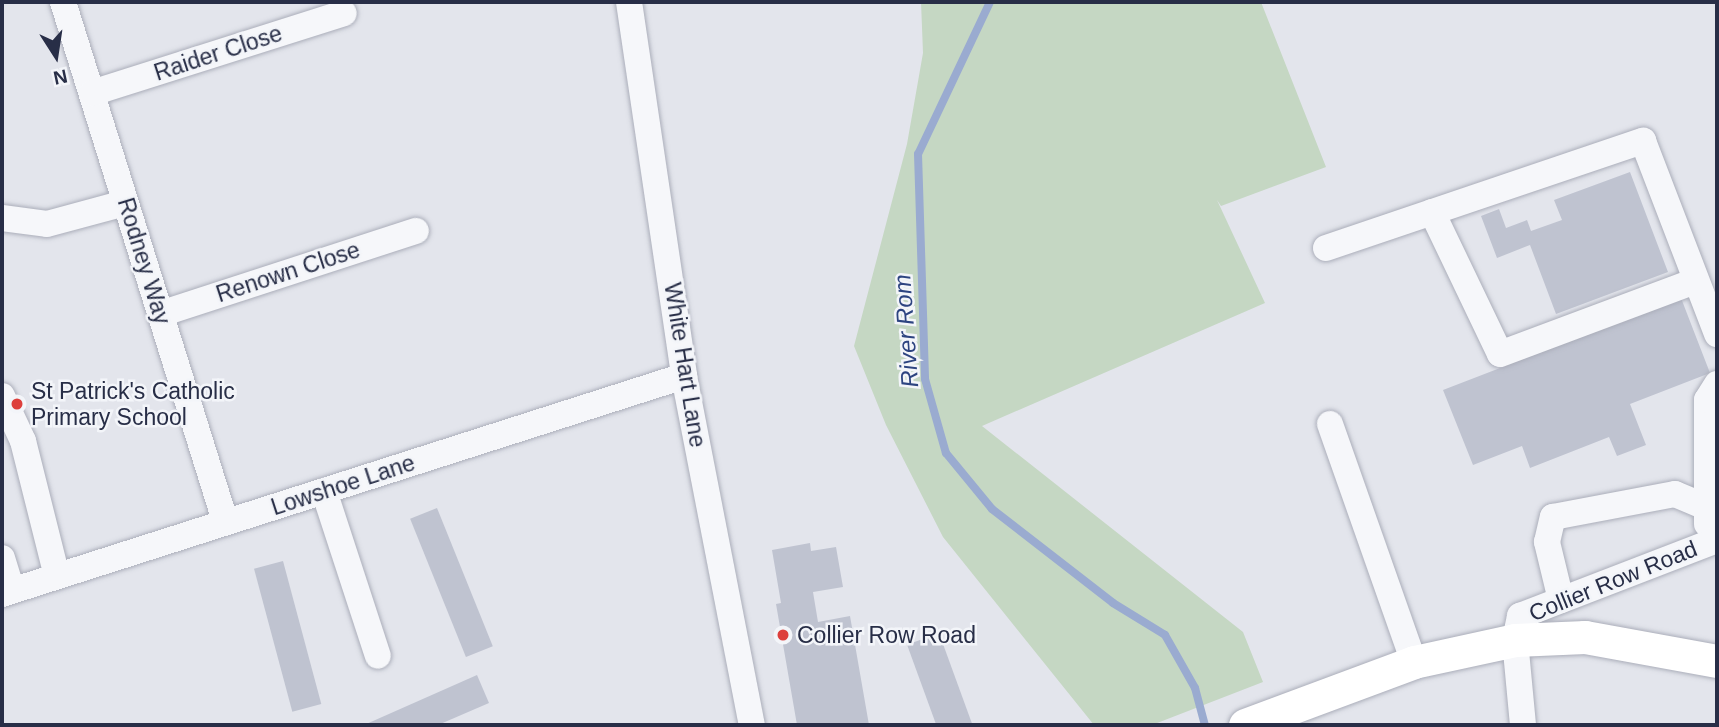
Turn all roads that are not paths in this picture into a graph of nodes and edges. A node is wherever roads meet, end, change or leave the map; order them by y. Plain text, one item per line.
1 (62, 2) edge
2 (629, 2) edge
3 (344, 13) dead end
4 (92, 93) junction
5 (125, 202) junction
6 (1432, 212) junction
7 (2, 218) edge
8 (416, 231) dead end
9 (1326, 248) dead end
10 (1695, 281) junction
11 (160, 314) junction
12 (1717, 334) edge
13 (684, 376) junction
14 (1717, 384) edge
15 (2, 396) edge
16 (1331, 424) dead end
17 (325, 494) junction
18 (1706, 507) junction
19 (225, 521) junction
20 (1713, 541) edge
21 (2, 558) edge
22 (57, 576) junction
23 (7, 592) edge
24 (1561, 600) junction
25 (1515, 640) junction
26 (378, 656) dead end
27 (1717, 661) edge
28 (1414, 662) junction
29 (752, 725) edge
30 (1245, 725) edge
31 (1524, 725) edge

1 - 4 street, Rodney Way
2 - 13 street, White Hart Lane
3 - 4 street, Raider Close
4 - 5 street, Rodney Way
5 - 7 street
5 - 11 street, Rodney Way
6 - 9 street
6 - 10 street
6 - 10 street
8 - 11 street, Renown Close
10 - 12 street
11 - 19 street, Rodney Way
13 - 17 street, Lowshoe Lane
13 - 29 street, White Hart Lane
14 - 18 street
15 - 22 street
16 - 28 street
17 - 19 street, Lowshoe Lane
17 - 26 street
18 - 20 street
18 - 24 street
19 - 22 street, Lowshoe Lane
20 - 24 street, Collier Row Road
21 - 23 street
22 - 23 street, Lowshoe Lane
24 - 25 street, Collier Row Road
25 - 27 main road
25 - 28 main road, Collier Row Road
25 - 31 street
28 - 30 main road, Collier Row Road

